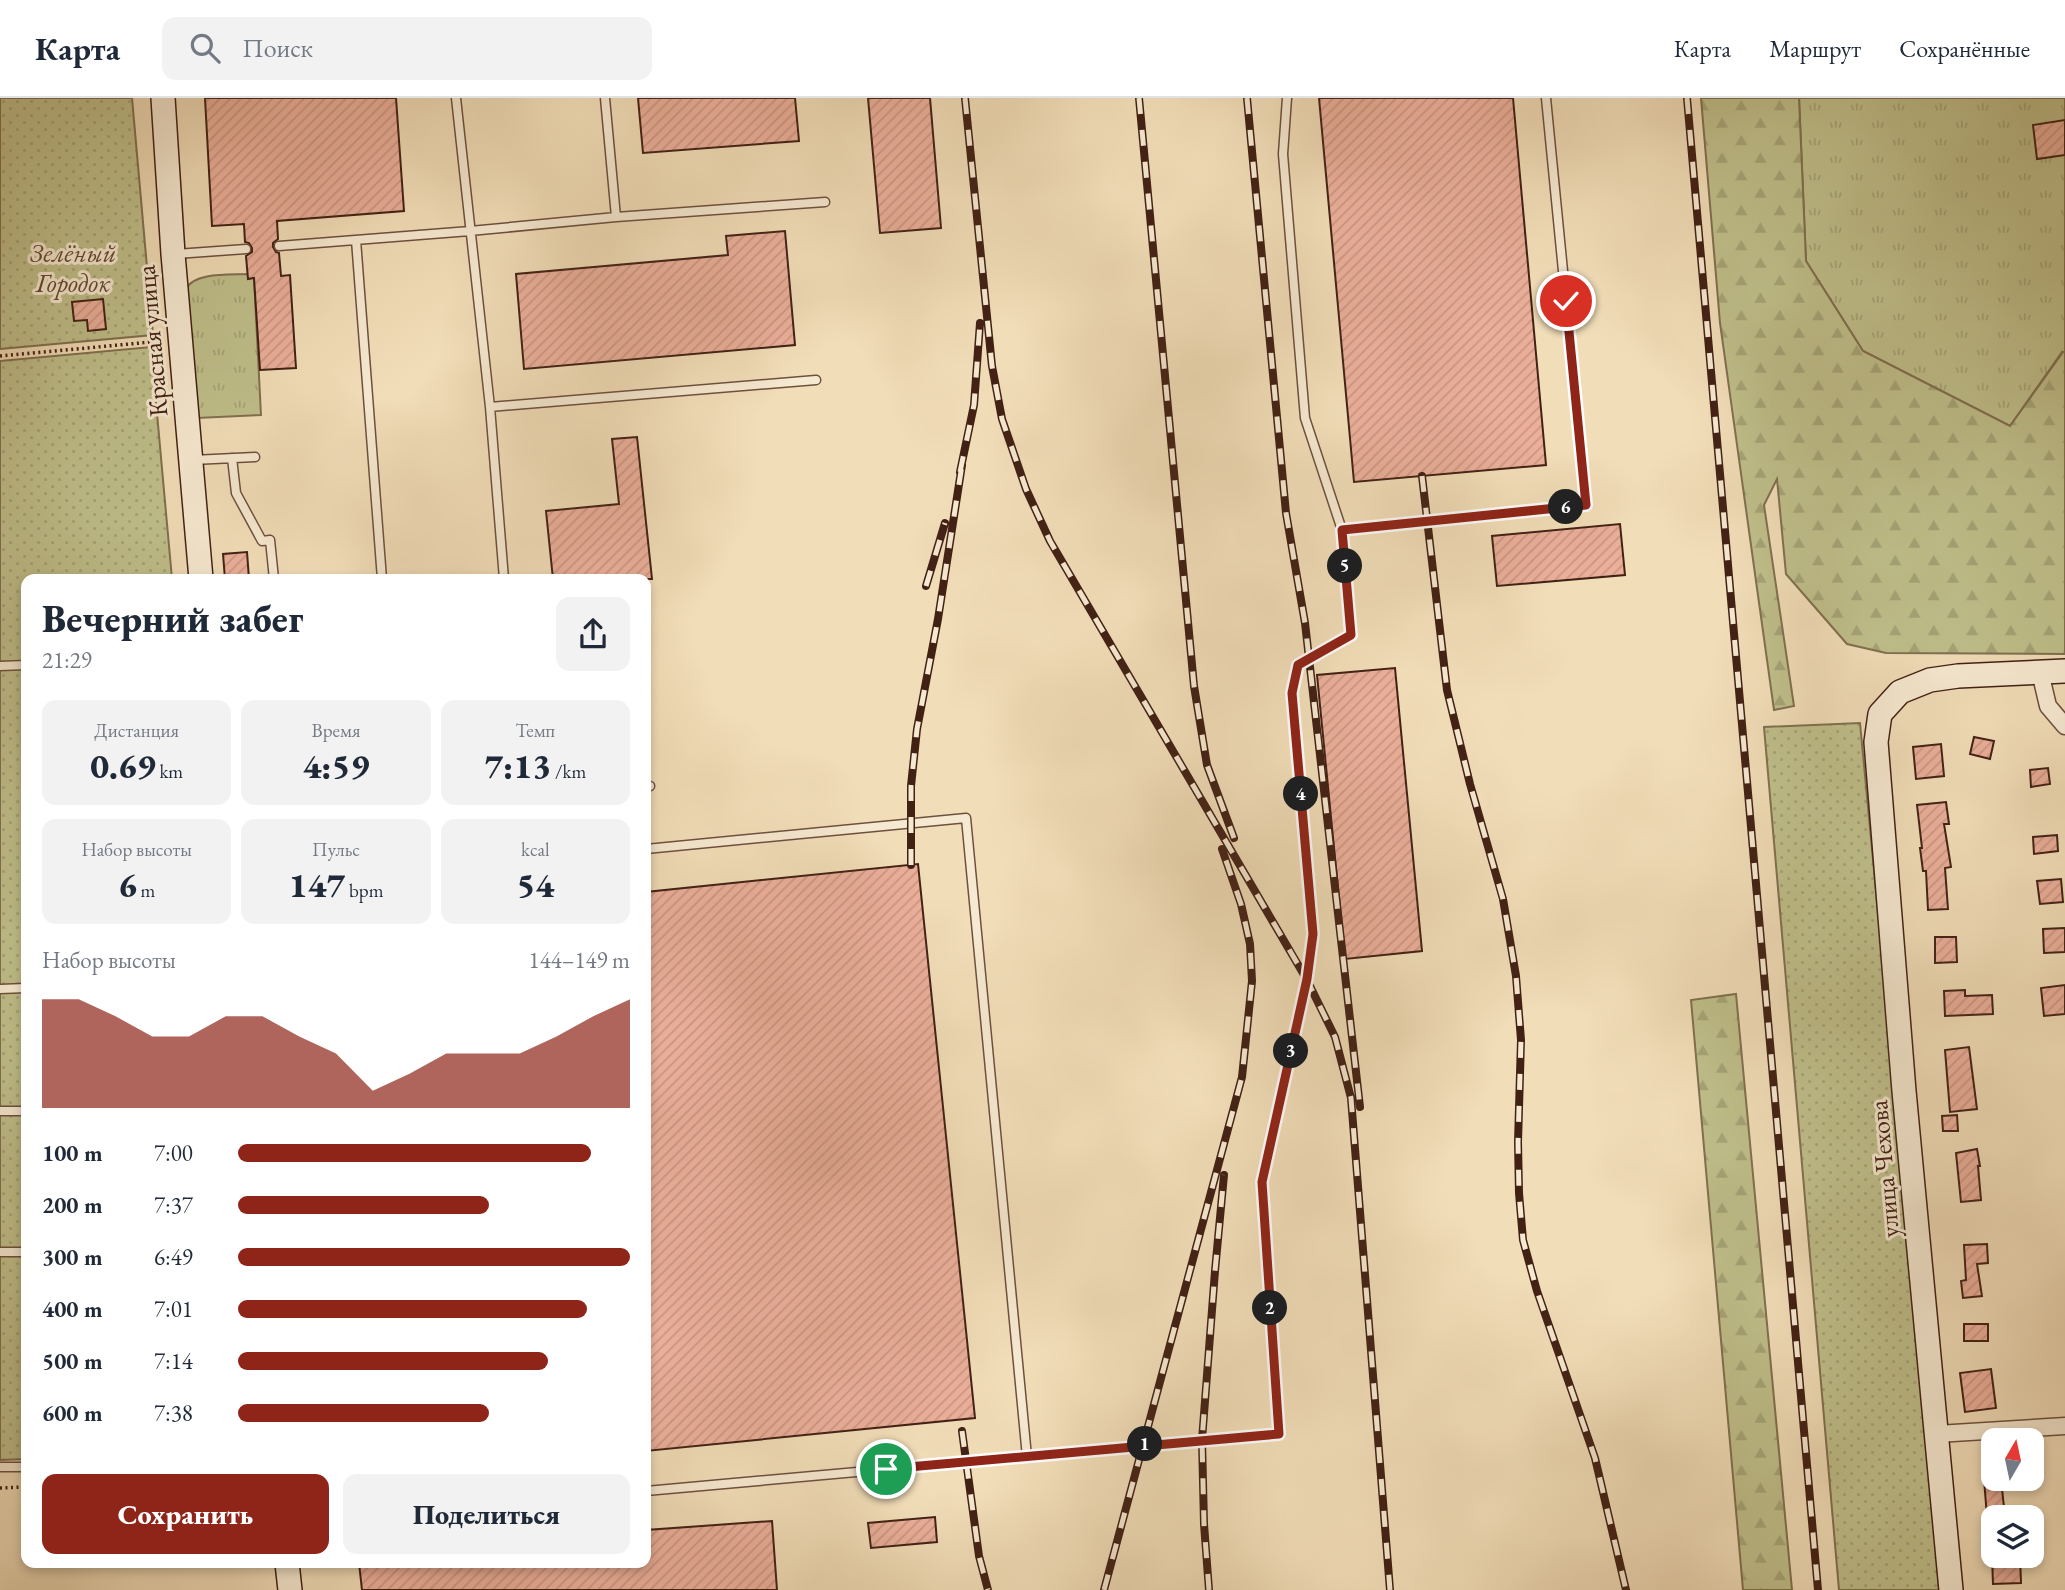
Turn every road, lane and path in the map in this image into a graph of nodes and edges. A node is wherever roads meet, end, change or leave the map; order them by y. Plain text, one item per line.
1 (163, 98) edge
2 (456, 98) edge
3 (605, 98) edge
4 (1287, 98) edge
5 (1546, 98) edge
6 (825, 202) dead end
7 (616, 216) junction
8 (470, 231) junction
9 (356, 240) junction
10 (279, 246) dead end
11 (246, 248) dead end
12 (173, 254) junction
13 (181, 340) junction
14 (0, 356) edge
15 (816, 380) dead end
16 (490, 407) junction
17 (255, 457) dead end
18 (232, 458) junction
19 (190, 460) junction
20 (1342, 530) junction
21 (201, 574) edge
22 (273, 574) edge
23 (382, 574) edge
24 (504, 574) edge
25 (21, 665) edge
26 (0, 666) edge
27 (2065, 671) edge
28 (2040, 672) junction
29 (2065, 726) edge
30 (651, 849) edge
31 (21, 988) edge
32 (0, 989) edge
33 (0, 1111) edge
34 (21, 1111) edge
35 (0, 1252) edge
36 (21, 1252) edge
37 (2065, 1426) edge
38 (1937, 1434) junction
39 (1027, 1457) junction
40 (0, 1467) edge
41 (21, 1467) edge
42 (21, 1487) edge
43 (0, 1488) edge
44 (651, 1491) edge
45 (288, 1568) edge
46 (290, 1590) edge
47 (1951, 1590) edge

1 - 12 street, Красная улица
2 - 8 lane
3 - 7 lane
4 - 20 lane
5 - 20 lane
6 - 7 lane
7 - 8 lane
8 - 9 lane
8 - 16 lane
9 - 10 lane
9 - 23 lane
11 - 12 lane
12 - 13 street, Красная улица
13 - 14 path
13 - 19 street, Красная улица
15 - 16 lane
16 - 24 lane
17 - 18 lane
18 - 19 lane
18 - 22 lane
19 - 21 street, Красная улица
20 - 39 lane
25 - 26 lane
27 - 28 street
28 - 29 street
28 - 38 street, улица Чехова
30 - 39 lane
31 - 32 lane
33 - 34 lane
35 - 36 lane
37 - 38 street
38 - 47 street, улица Чехова
39 - 44 lane
40 - 41 lane
42 - 43 path
45 - 46 street

